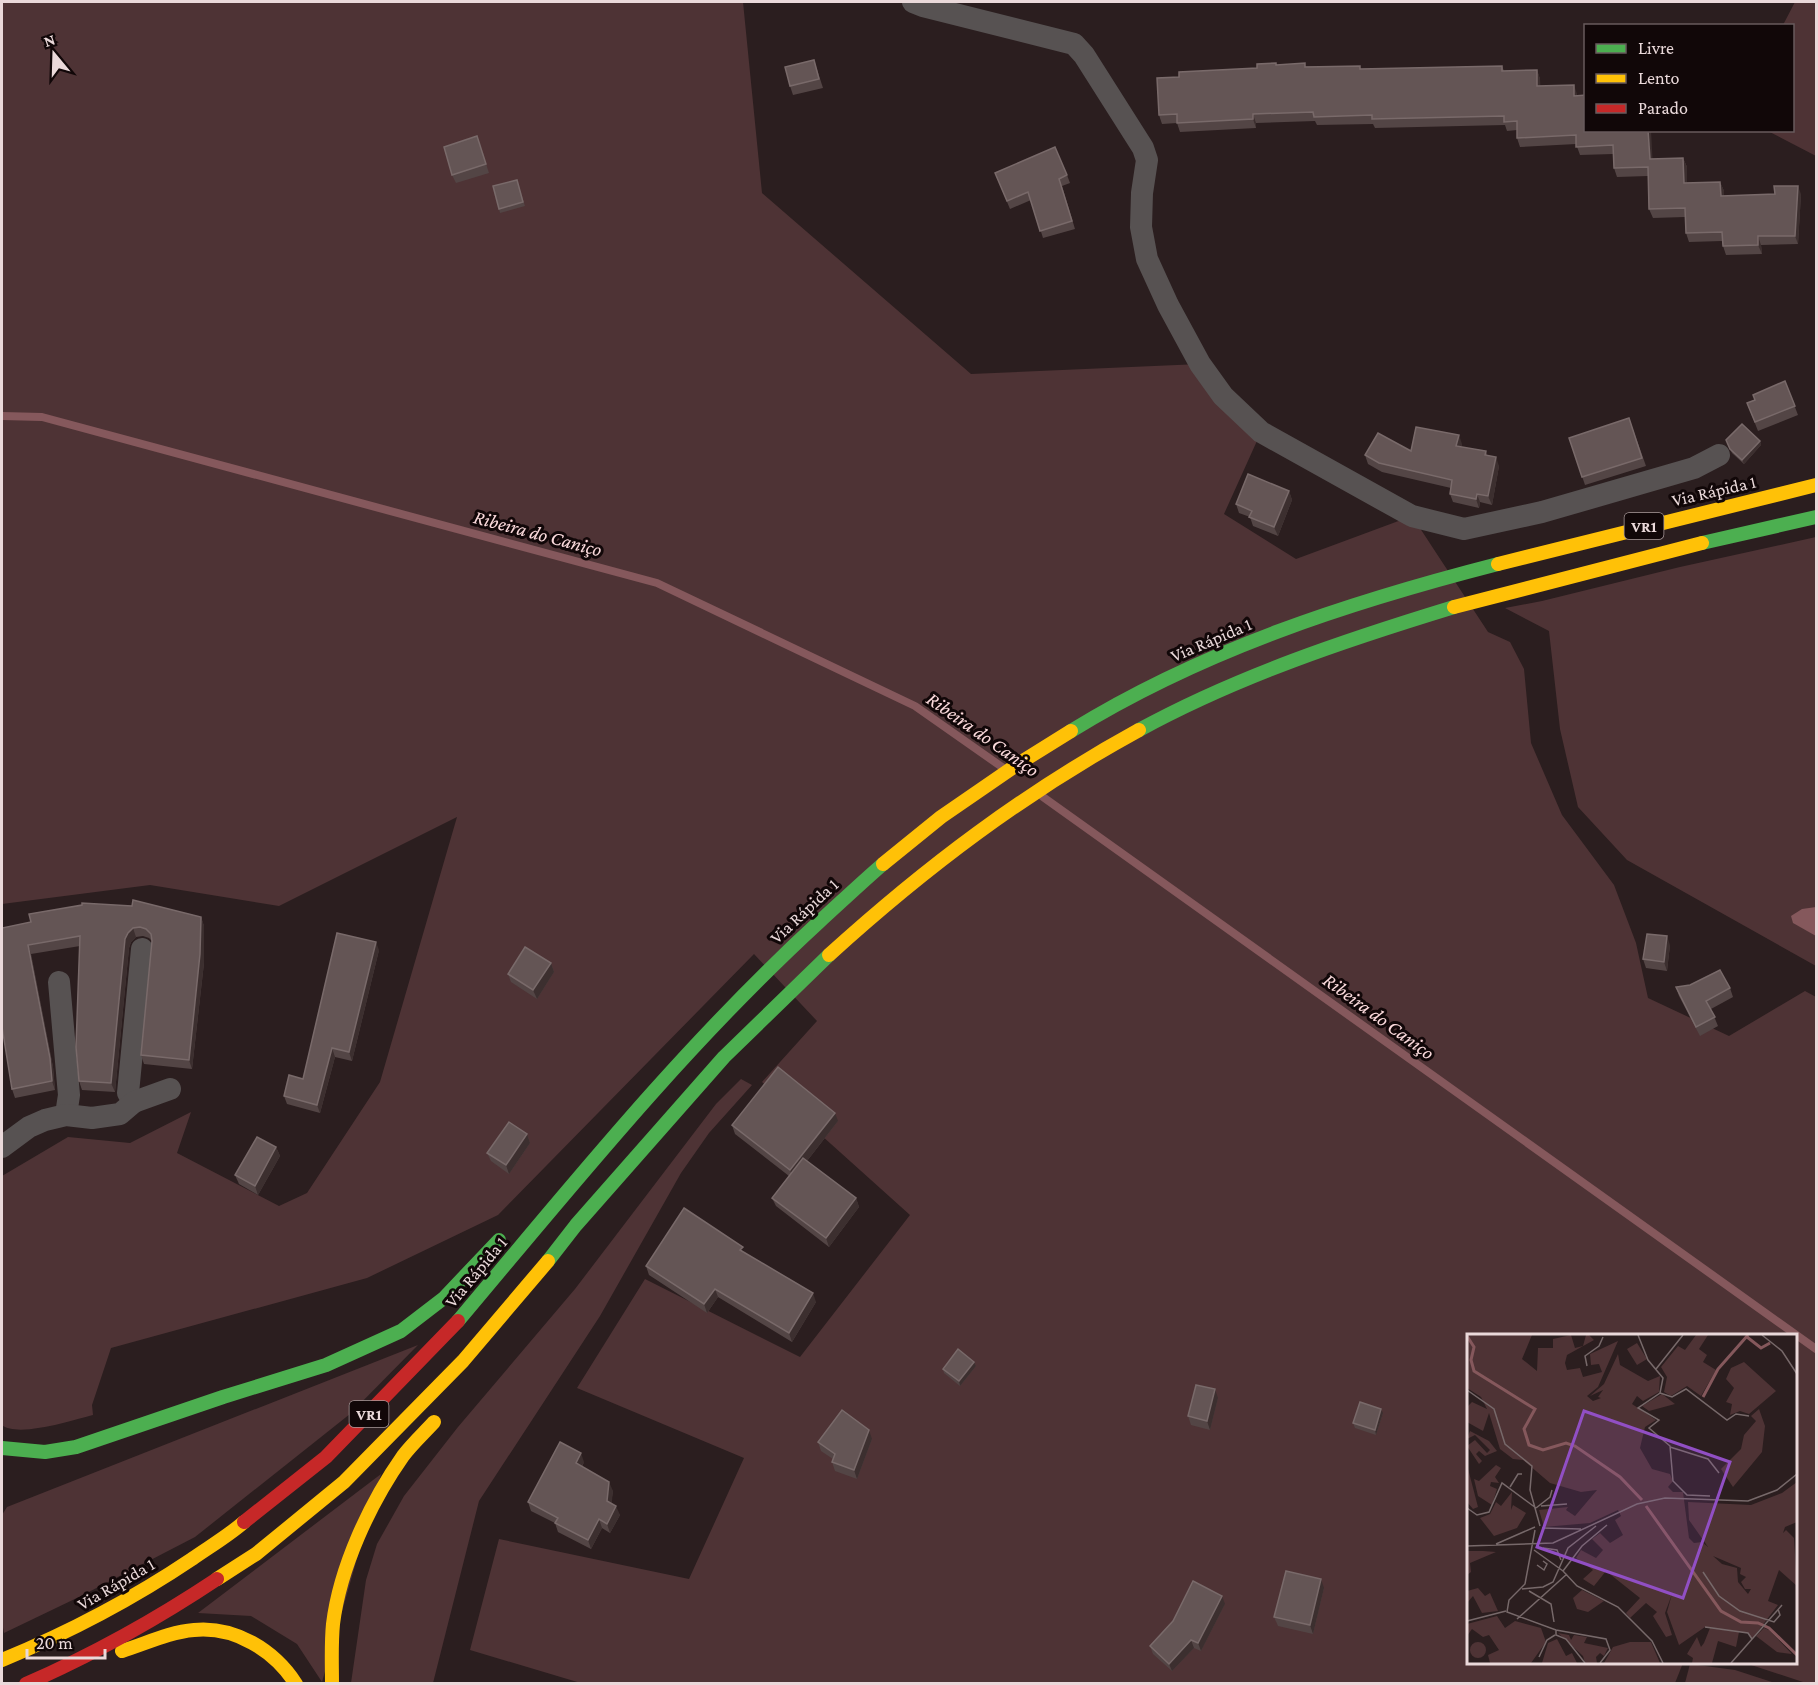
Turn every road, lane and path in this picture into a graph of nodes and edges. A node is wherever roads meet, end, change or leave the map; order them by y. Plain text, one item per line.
1 (913, 2) edge
2 (1719, 455) dead end
3 (1816, 485) edge
4 (1816, 518) edge
5 (142, 949) dead end
6 (59, 982) dead end
7 (170, 1089) dead end
8 (134, 1102) junction
9 (632, 1114) junction
10 (66, 1115) junction
11 (586, 1146) dead end
12 (2, 1147) edge
13 (576, 1225) junction
14 (507, 1230) dead end
15 (569, 1254) dead end
16 (445, 1410) dead end
17 (2, 1448) edge
18 (2, 1660) edge
19 (62, 1667) junction
20 (26, 1683) edge
21 (296, 1683) edge
22 (332, 1683) edge

1 - 2 street
3 - 9 highway, Via Rápida 1 / VR1
4 - 13 highway, VR1
5 - 8 street
6 - 10 street
7 - 8 street
8 - 10 street
9 - 11 highway
9 - 18 highway, Via Rápida 1 / VR1
10 - 12 street
13 - 15 highway
13 - 19 highway, VR1
14 - 17 highway
16 - 22 highway
19 - 20 highway, VR1
19 - 21 highway

